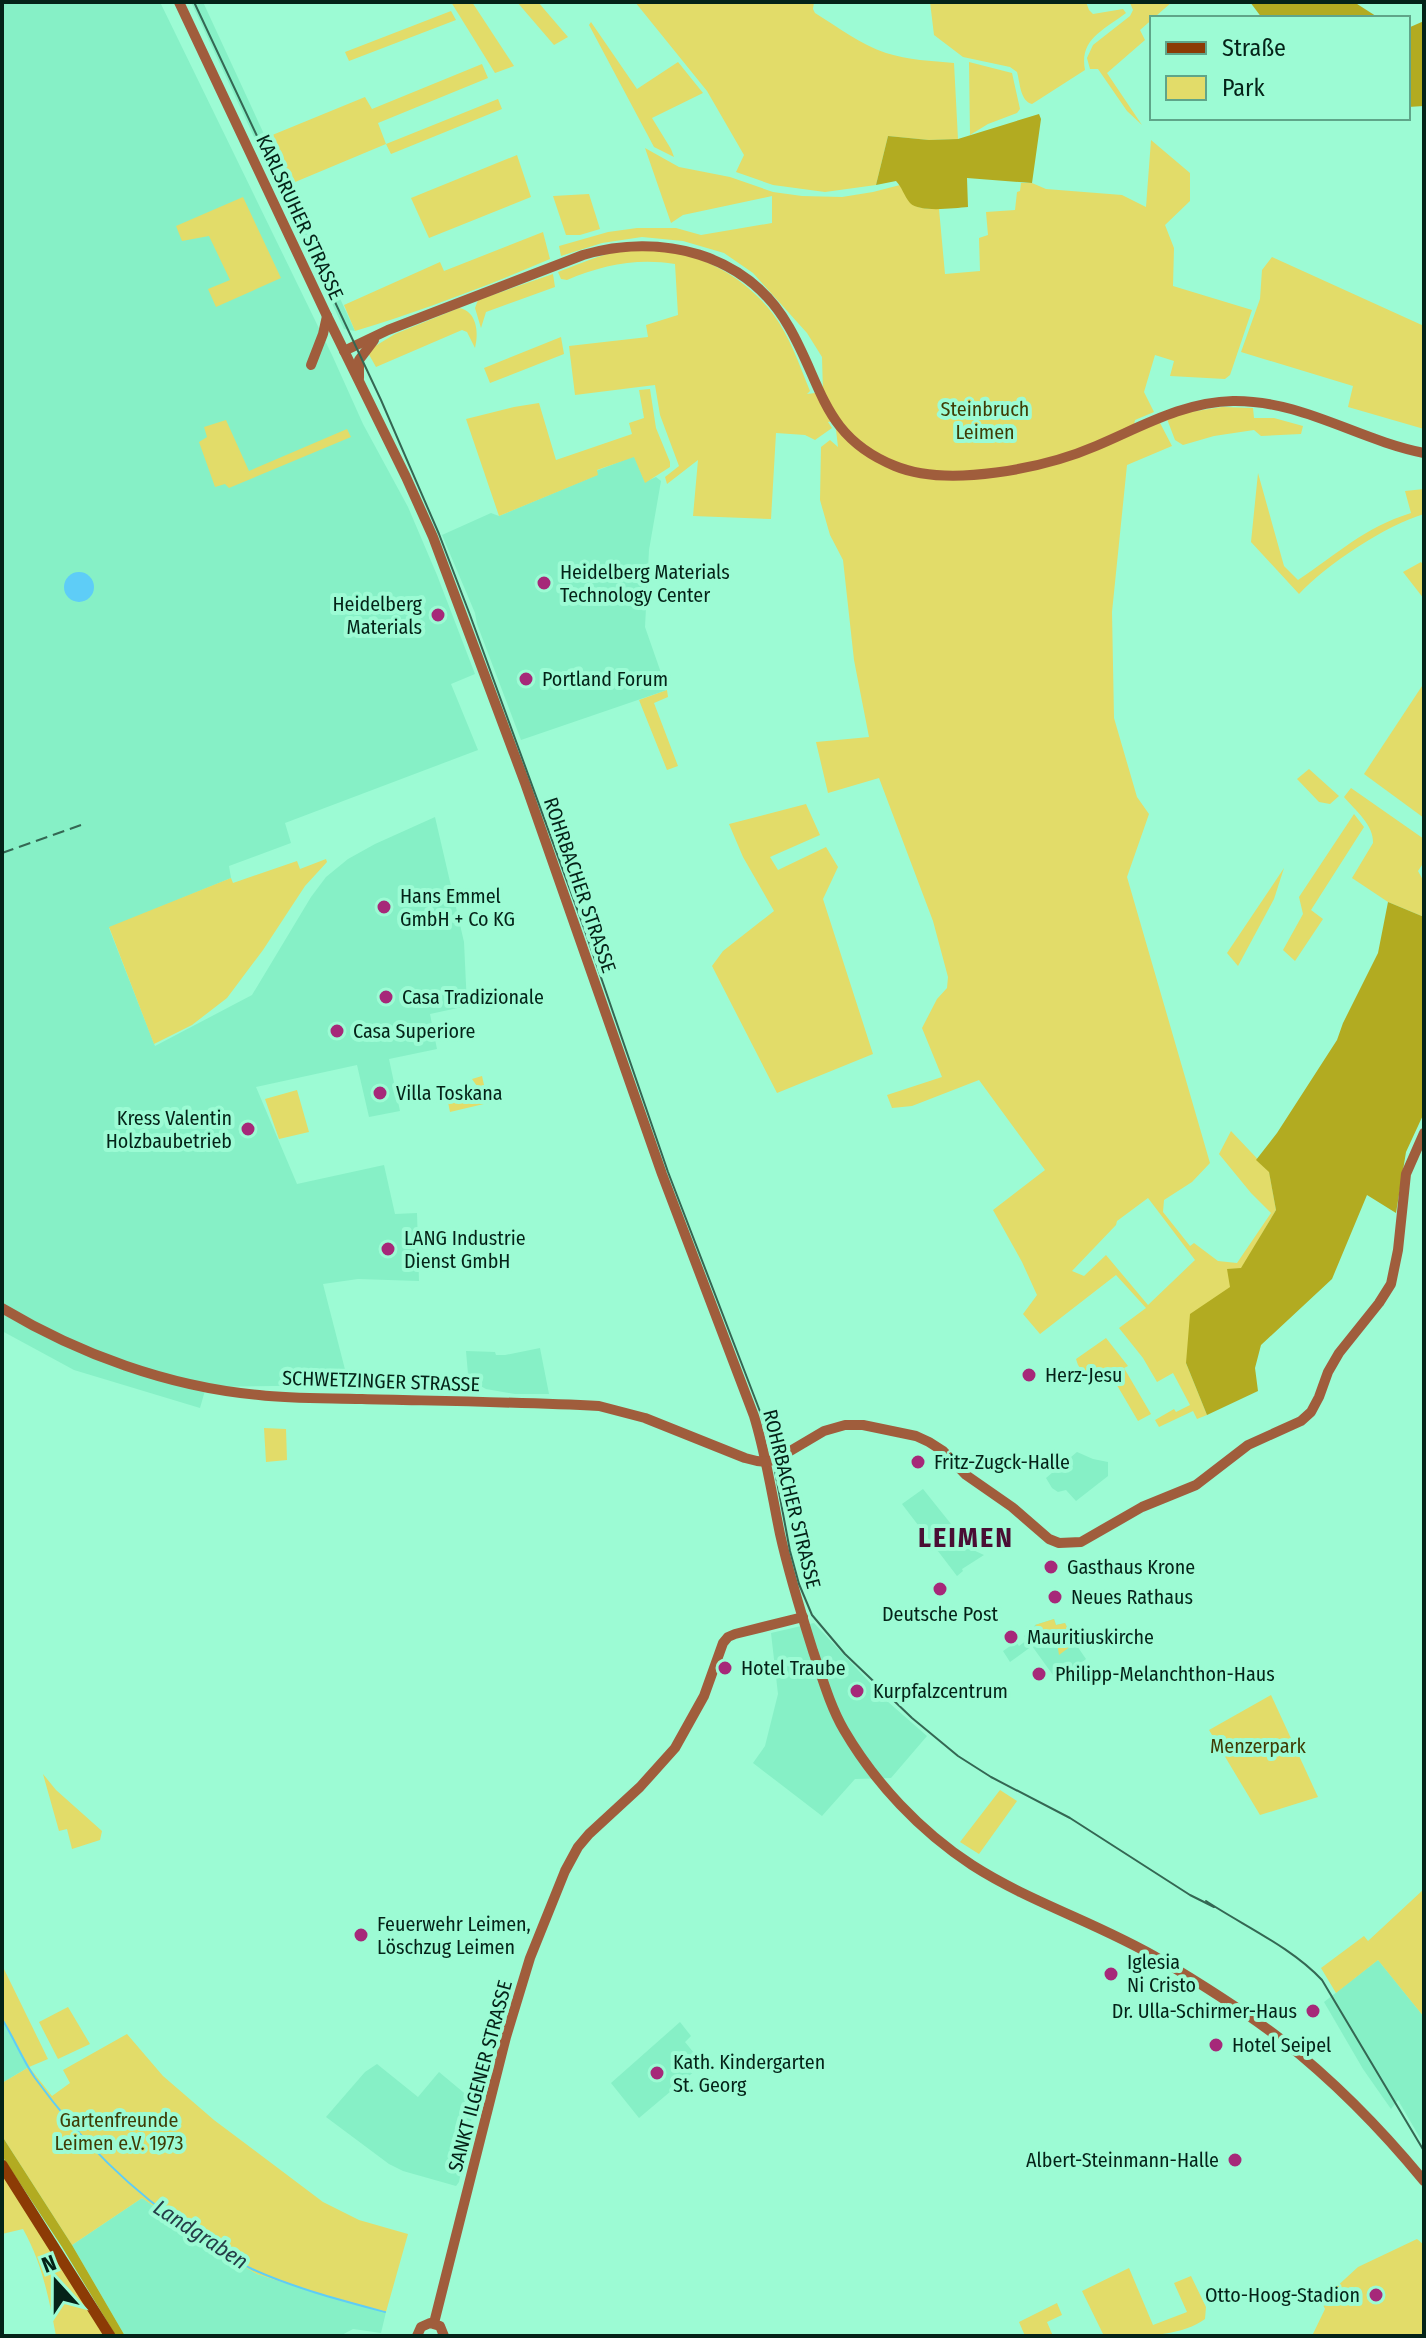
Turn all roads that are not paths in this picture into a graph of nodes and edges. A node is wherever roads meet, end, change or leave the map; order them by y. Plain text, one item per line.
1 (179, 2) edge
2 (327, 316) junction
3 (378, 335) junction
4 (344, 351) junction
5 (311, 365) dead end
6 (358, 380) junction
7 (390, 446) joint
8 (1424, 453) edge
9 (1424, 1133) edge
10 (2, 1308) edge
11 (767, 1462) junction
12 (803, 1617) junction
13 (2, 2165) edge
14 (1424, 2181) edge
15 (434, 2323) junction
16 (110, 2336) edge
17 (417, 2336) edge
18 (444, 2336) edge

1 - 2 main road, KARLSRUHER STRASSE
2 - 4 main road, KARLSRUHER STRASSE
2 - 5 main road
3 - 4 main road
3 - 6 main road
3 - 8 main road
4 - 6 main road, KARLSRUHER STRASSE
6 - 7 main road, KARLSRUHER STRASSE
7 - 11 main road, ROHRBACHER STRASSE
9 - 11 main road
10 - 11 main road, SCHWETZINGER STRASSE
11 - 12 main road, ROHRBACHER STRASSE
12 - 14 main road, ROHRBACHER STRASSE
12 - 15 main road, SANKT ILGENER STRASSE
13 - 16 main road
15 - 17 main road
15 - 18 main road

